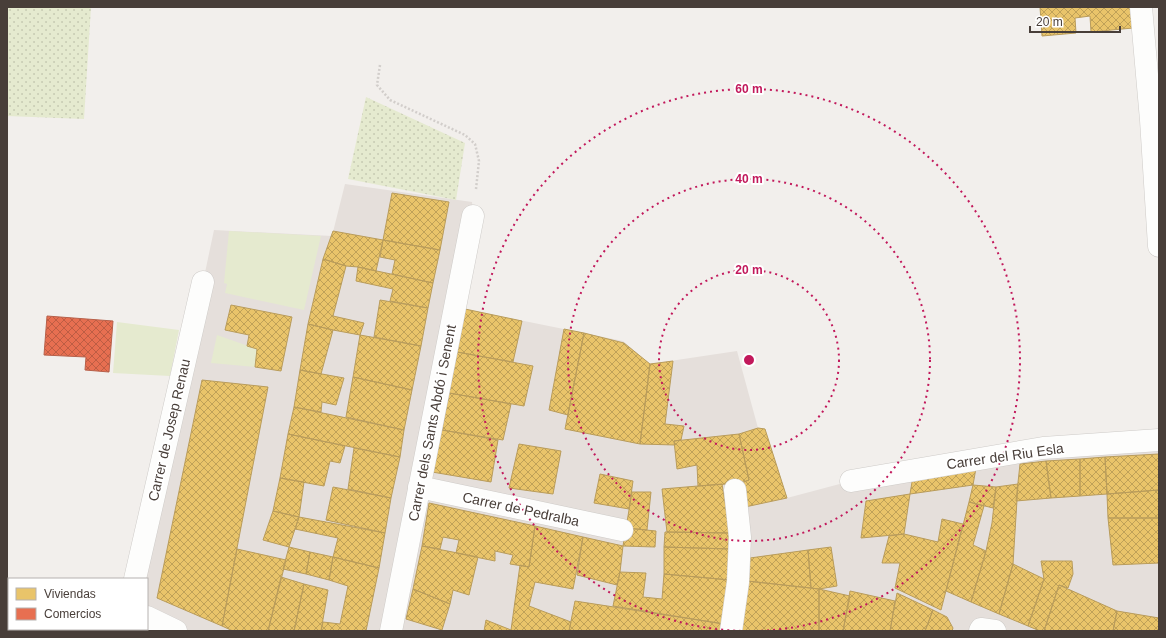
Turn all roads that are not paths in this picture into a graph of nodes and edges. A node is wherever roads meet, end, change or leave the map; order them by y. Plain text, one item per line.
1 (1141, 7) edge
2 (473, 216) road end
3 (1159, 246) edge
4 (203, 282) dead end
5 (1159, 440) edge
6 (851, 481) dead end
7 (420, 487) junction
8 (735, 490) dead end
9 (622, 530) dead end
10 (135, 578) edge
11 (148, 618) edge
12 (176, 631) edge
13 (391, 631) edge
14 (731, 631) edge
15 (980, 631) edge
16 (996, 631) edge

1 - 3 street
2 - 7 street, Carrer dels Sants Abdó i Senent
4 - 10 street, Carrer de Josep Renau
5 - 6 street, Carrer del Riu Esla
7 - 9 street, Carrer de Pedralba
7 - 13 street, Carrer dels Sants Abdó i Senent
8 - 14 street
11 - 12 street
15 - 16 street

